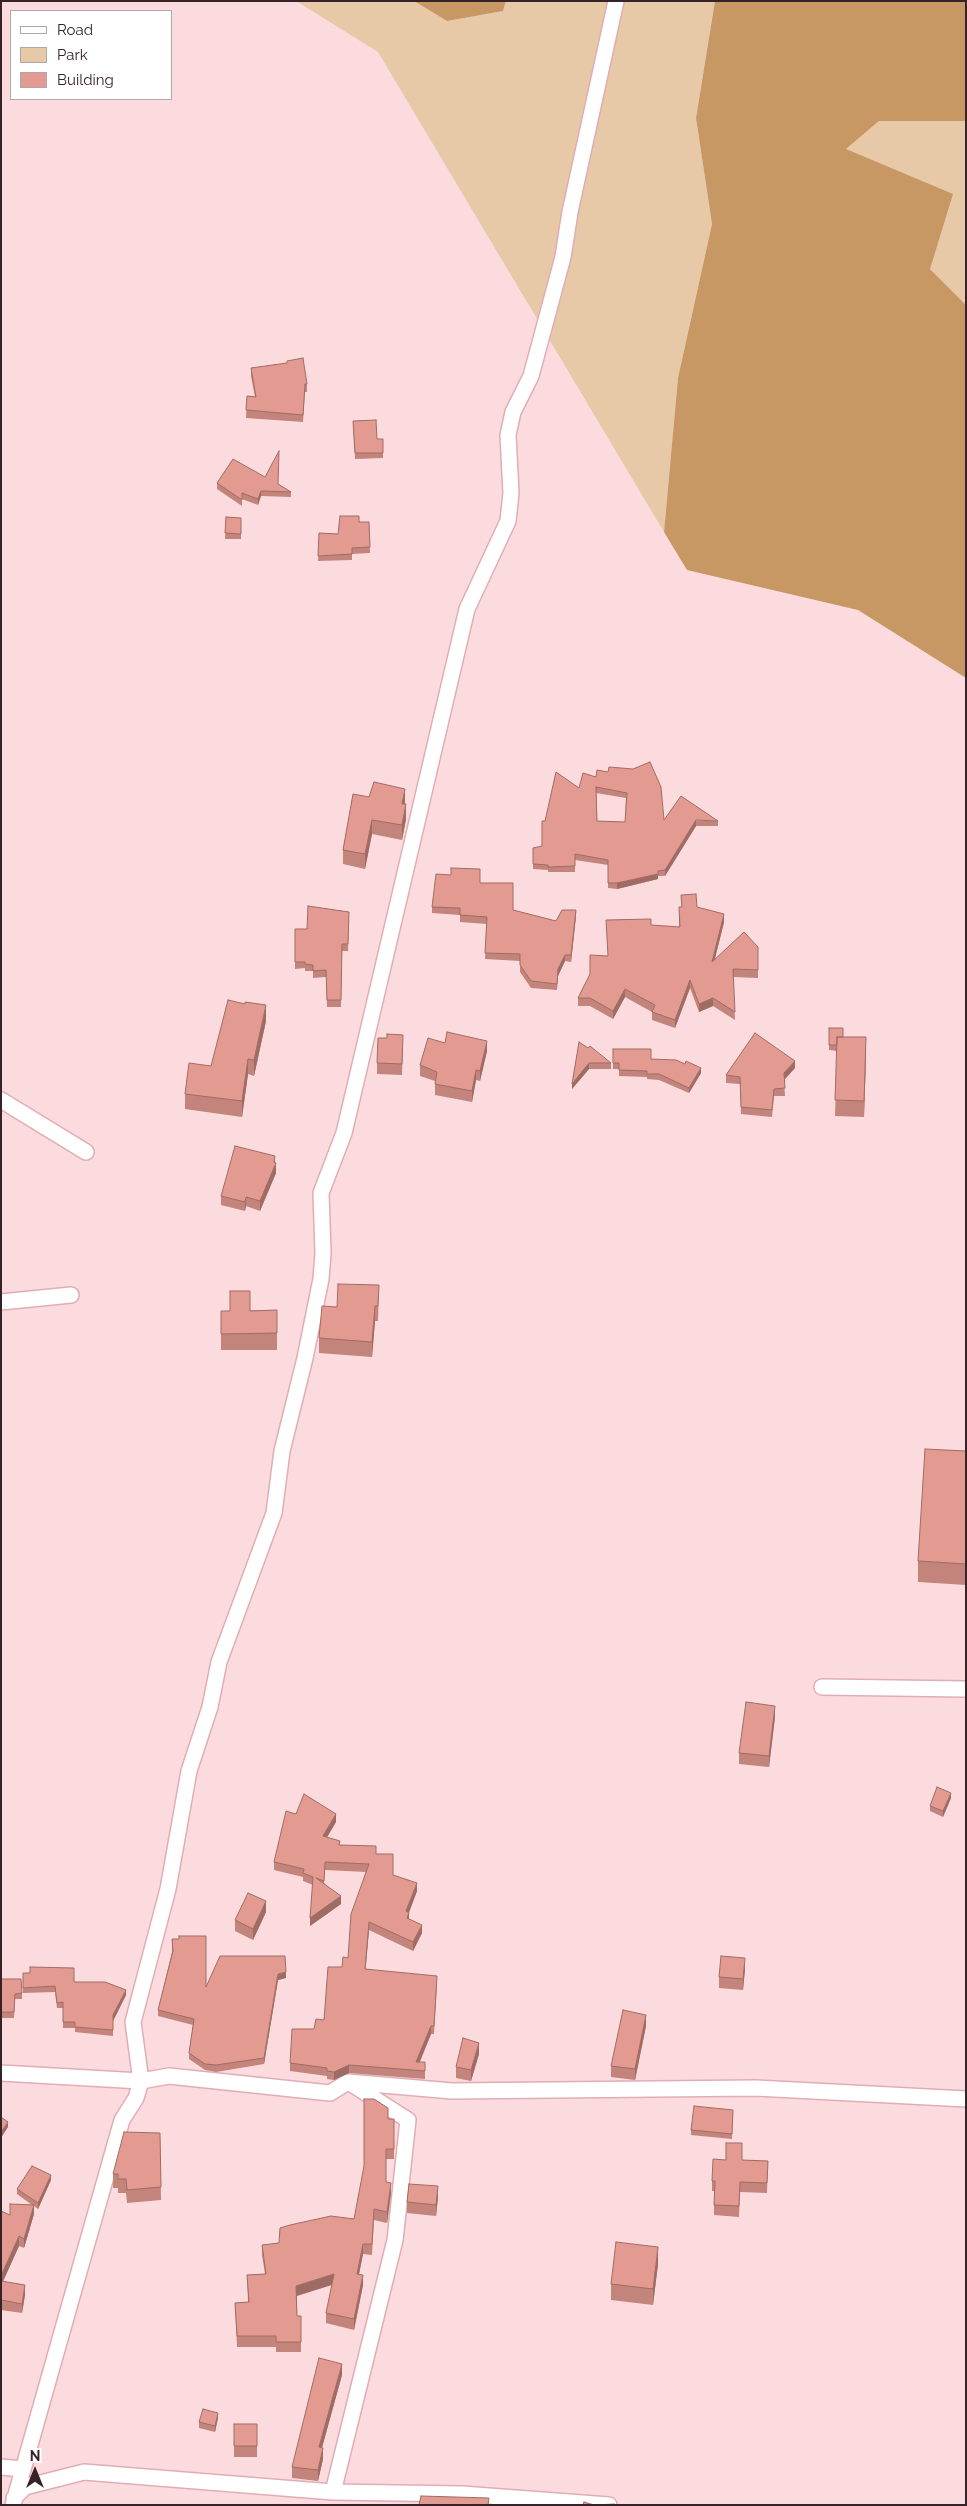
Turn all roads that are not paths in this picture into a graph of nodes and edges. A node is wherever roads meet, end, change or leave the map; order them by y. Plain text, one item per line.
1 (616, 1) edge
2 (1, 1100) edge
3 (86, 1152) dead end
4 (71, 1295) dead end
5 (1, 1302) edge
6 (822, 1687) dead end
7 (966, 1689) edge
8 (1, 2073) edge
9 (141, 2080) junction
10 (348, 2082) junction
11 (966, 2099) edge
12 (1, 2467) edge
13 (22, 2469) junction
14 (333, 2492) junction
15 (13, 2502) edge
16 (609, 2505) edge

1 - 9 street
2 - 3 street
4 - 5 street
6 - 7 street
8 - 9 street
9 - 10 street
9 - 13 street
10 - 11 street
10 - 14 street
12 - 13 street
13 - 15 street
14 - 15 street
14 - 16 street

